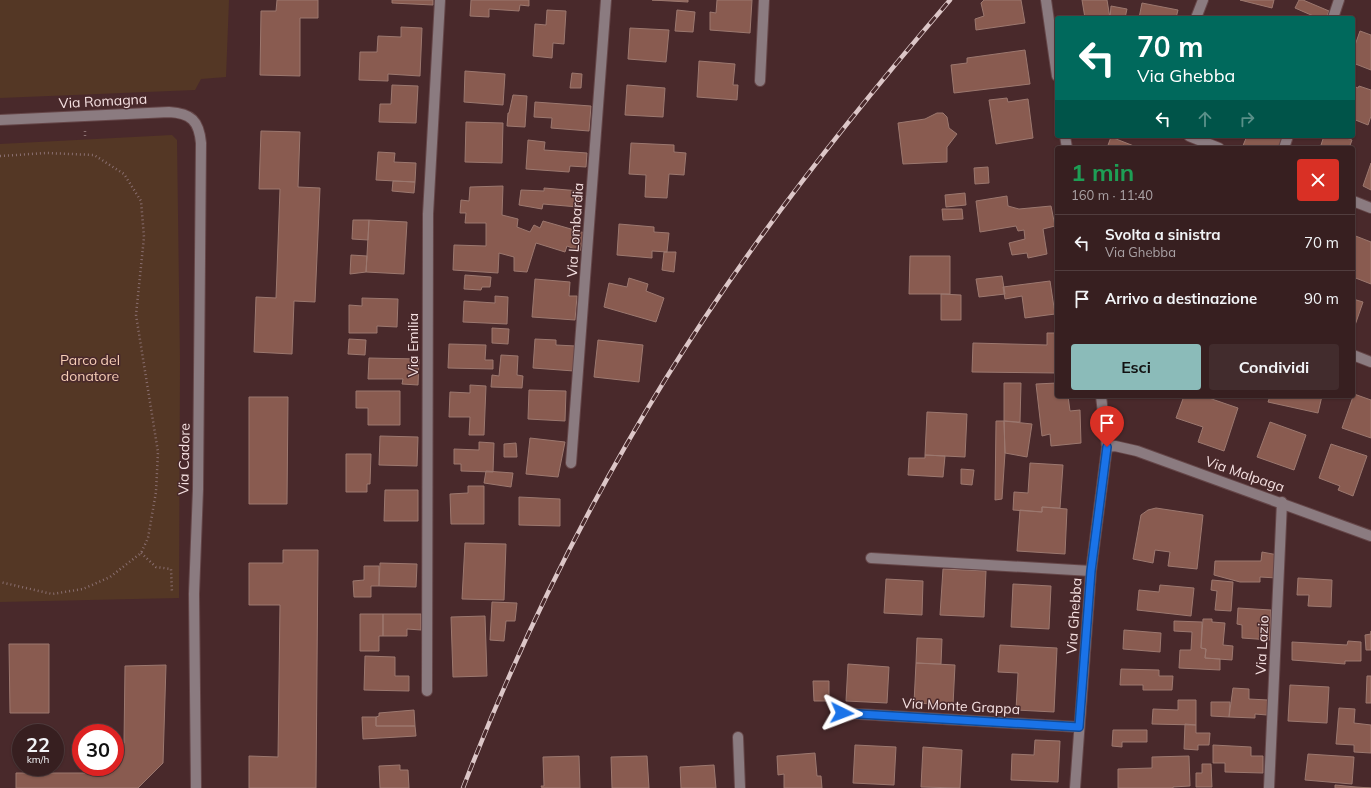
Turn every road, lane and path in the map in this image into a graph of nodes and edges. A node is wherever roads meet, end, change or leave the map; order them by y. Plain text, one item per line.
1 (440, 0) edge
2 (606, 0) edge
3 (764, 0) edge
4 (1046, 0) edge
5 (1203, 0) edge
6 (1339, 0) edge
7 (1197, 16) edge
8 (1334, 16) edge
9 (1055, 62) edge
10 (760, 81) dead end
11 (0, 120) edge
12 (200, 131) joint
13 (1194, 138) edge
14 (1214, 146) edge
15 (0, 156) edge
16 (1355, 202) edge
17 (1371, 208) edge
18 (1355, 356) edge
19 (1371, 362) edge
20 (1101, 398) edge
21 (1107, 447) junction
22 (571, 463) dead end
23 (1282, 502) junction
24 (1371, 536) edge
25 (141, 553) junction
26 (870, 558) dead end
27 (1091, 571) junction
28 (0, 582) edge
29 (172, 593) dead end
30 (427, 691) dead end
31 (842, 713) dead end
32 (1079, 727) junction
33 (738, 737) dead end
34 (196, 788) edge
35 (740, 788) edge
36 (1075, 788) edge
37 (1269, 788) edge

1 - 30 street, Via Emilia
2 - 22 street, Via Lombardia
3 - 10 street
4 - 9 street
5 - 7 street
6 - 8 street
11 - 12 street, Via Romagna
12 - 34 street, Via Cadore
13 - 14 street
15 - 25 path
16 - 17 street
18 - 19 street
20 - 21 street, Via Ghebba
21 - 23 street, Via Malpaga
21 - 27 street, Via Ghebba
23 - 24 street, Via Malpaga
23 - 37 street, Via Lazio
25 - 28 path
25 - 29 path
26 - 27 street
27 - 32 street, Via Ghebba
31 - 32 street, Via Monte Grappa
32 - 36 street, Via Ghebba
33 - 35 street

